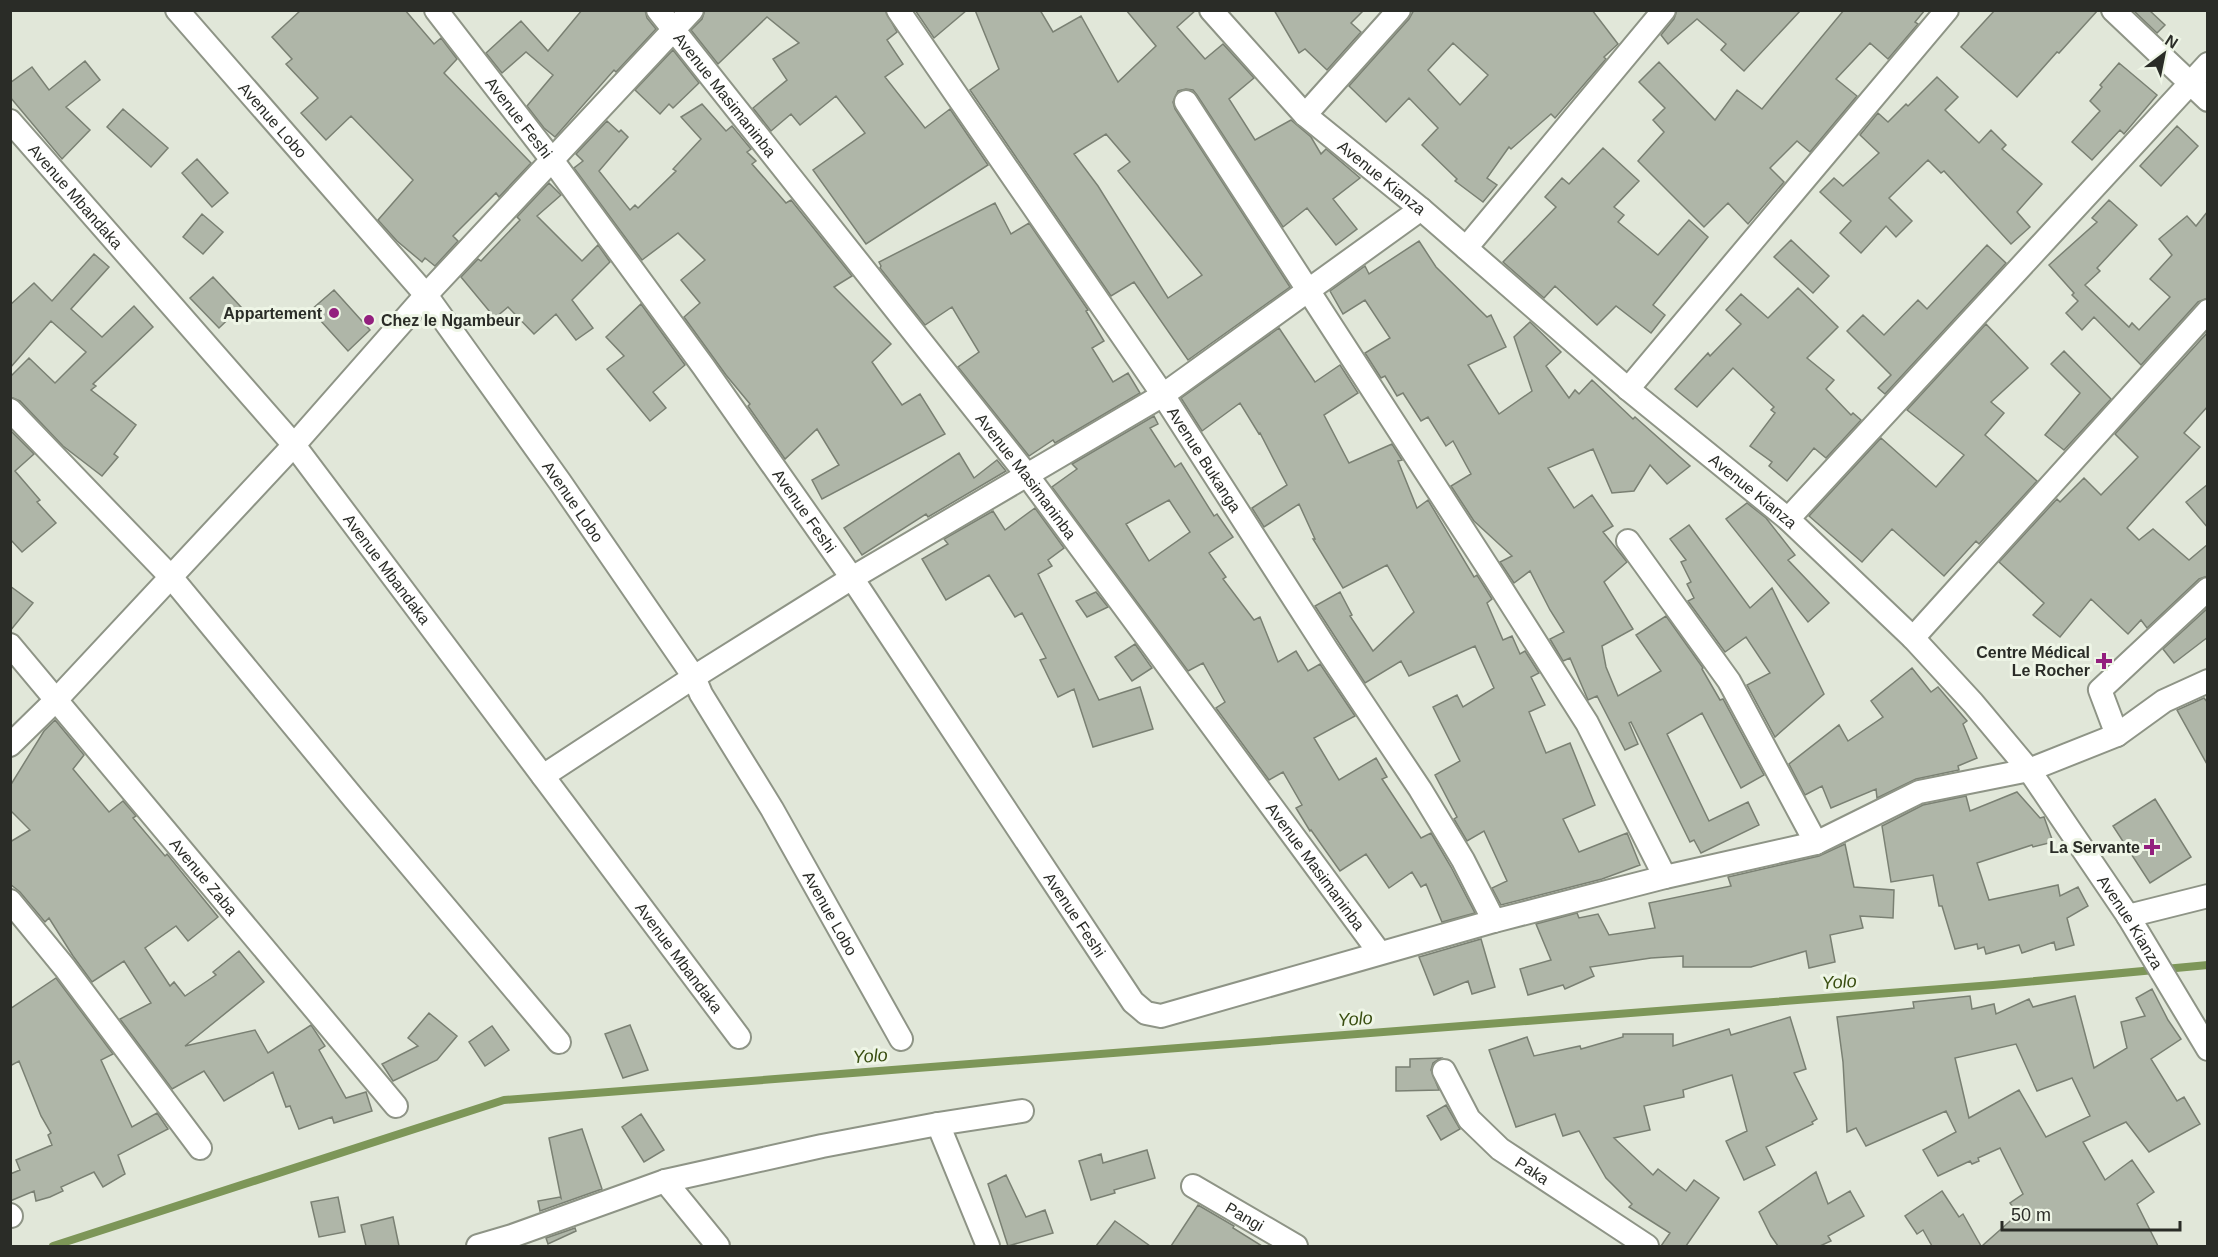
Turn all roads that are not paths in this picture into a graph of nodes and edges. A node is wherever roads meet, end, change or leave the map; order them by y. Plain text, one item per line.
1 (177, 10) edge
2 (436, 10) edge
3 (658, 10) edge
4 (692, 10) edge
5 (898, 10) edge
6 (1211, 10) edge
7 (1400, 10) edge
8 (1664, 10) edge
9 (1947, 10) edge
10 (2113, 10) edge
11 (673, 30) junction
12 (2208, 64) edge
13 (2190, 84) junction
14 (2208, 100) edge
15 (1186, 102) dead end
16 (1305, 115) junction
17 (10, 121) edge
18 (552, 160) junction
19 (1421, 209) junction
20 (1466, 248) junction
21 (1308, 289) junction
22 (426, 295) junction
23 (2208, 311) edge
24 (1628, 389) junction
25 (1163, 395) junction
26 (10, 410) edge
27 (294, 445) junction
28 (1027, 475) junction
29 (1788, 519) junction
30 (1628, 541) dead end
31 (171, 577) junction
32 (852, 578) junction
33 (2208, 589) edge
34 (1913, 638) junction
35 (10, 645) edge
36 (694, 677) junction
37 (2208, 681) edge
38 (57, 699) junction
39 (2117, 735) junction
40 (10, 745) edge
41 (2029, 770) junction
42 (543, 776) junction
43 (1816, 843) junction
44 (1665, 877) junction
45 (2208, 896) edge
46 (10, 901) edge
47 (2128, 916) junction
48 (1494, 921) junction
49 (1379, 952) junction
50 (739, 1036) dead end
51 (901, 1039) dead end
52 (559, 1042) dead end
53 (2208, 1049) edge
54 (1443, 1071) dead end
55 (396, 1106) dead end
56 (1022, 1111) dead end
57 (938, 1124) junction
58 (200, 1148) dead end
59 (665, 1181) junction
60 (1193, 1186) dead end
61 (516, 1241) edge
62 (477, 1246) edge
63 (718, 1246) edge
64 (988, 1246) edge
65 (1296, 1246) edge
66 (1647, 1246) edge

1 - 22 street, Avenue Lobo
2 - 18 street, Avenue Feshi
3 - 11 street, Avenue Masimaninba
4 - 11 street
5 - 25 street, Avenue Bukanga
6 - 16 street, Avenue Kianza
7 - 16 street
8 - 20 street
9 - 24 street
10 - 13 street
11 - 18 street
11 - 28 street, Avenue Masimaninba
12 - 13 street
13 - 14 street
13 - 29 street
15 - 21 street
16 - 19 street, Avenue Kianza
17 - 27 street, Avenue Mbandaka
18 - 22 street
18 - 32 street, Avenue Feshi
19 - 20 street, Avenue Kianza
19 - 21 street
20 - 24 street, Avenue Kianza
21 - 25 street
21 - 44 street
22 - 27 street
22 - 36 street, Avenue Lobo
23 - 34 street
24 - 29 street, Avenue Kianza
25 - 28 street
25 - 48 street, Avenue Bukanga
26 - 31 street
27 - 31 street
27 - 42 street, Avenue Mbandaka
28 - 32 street
28 - 49 street, Avenue Masimaninba
29 - 34 street, Avenue Kianza
30 - 43 street
31 - 38 street
31 - 52 street
32 - 36 street
32 - 49 street, Avenue Feshi
33 - 39 street
34 - 41 street, Avenue Kianza
35 - 38 street, Avenue Zaba
36 - 42 street
36 - 51 street, Avenue Lobo
37 - 39 street
38 - 40 street
38 - 55 street, Avenue Zaba
39 - 41 street
41 - 43 street
41 - 47 street, Avenue Kianza
42 - 50 street, Avenue Mbandaka
43 - 44 street
44 - 48 street
45 - 47 street
46 - 58 street
47 - 53 street, Avenue Kianza
48 - 49 street
54 - 66 street, Paka
56 - 57 street
57 - 59 street
57 - 64 street
59 - 61 street
59 - 63 street
60 - 65 street, Pangi
61 - 62 street

